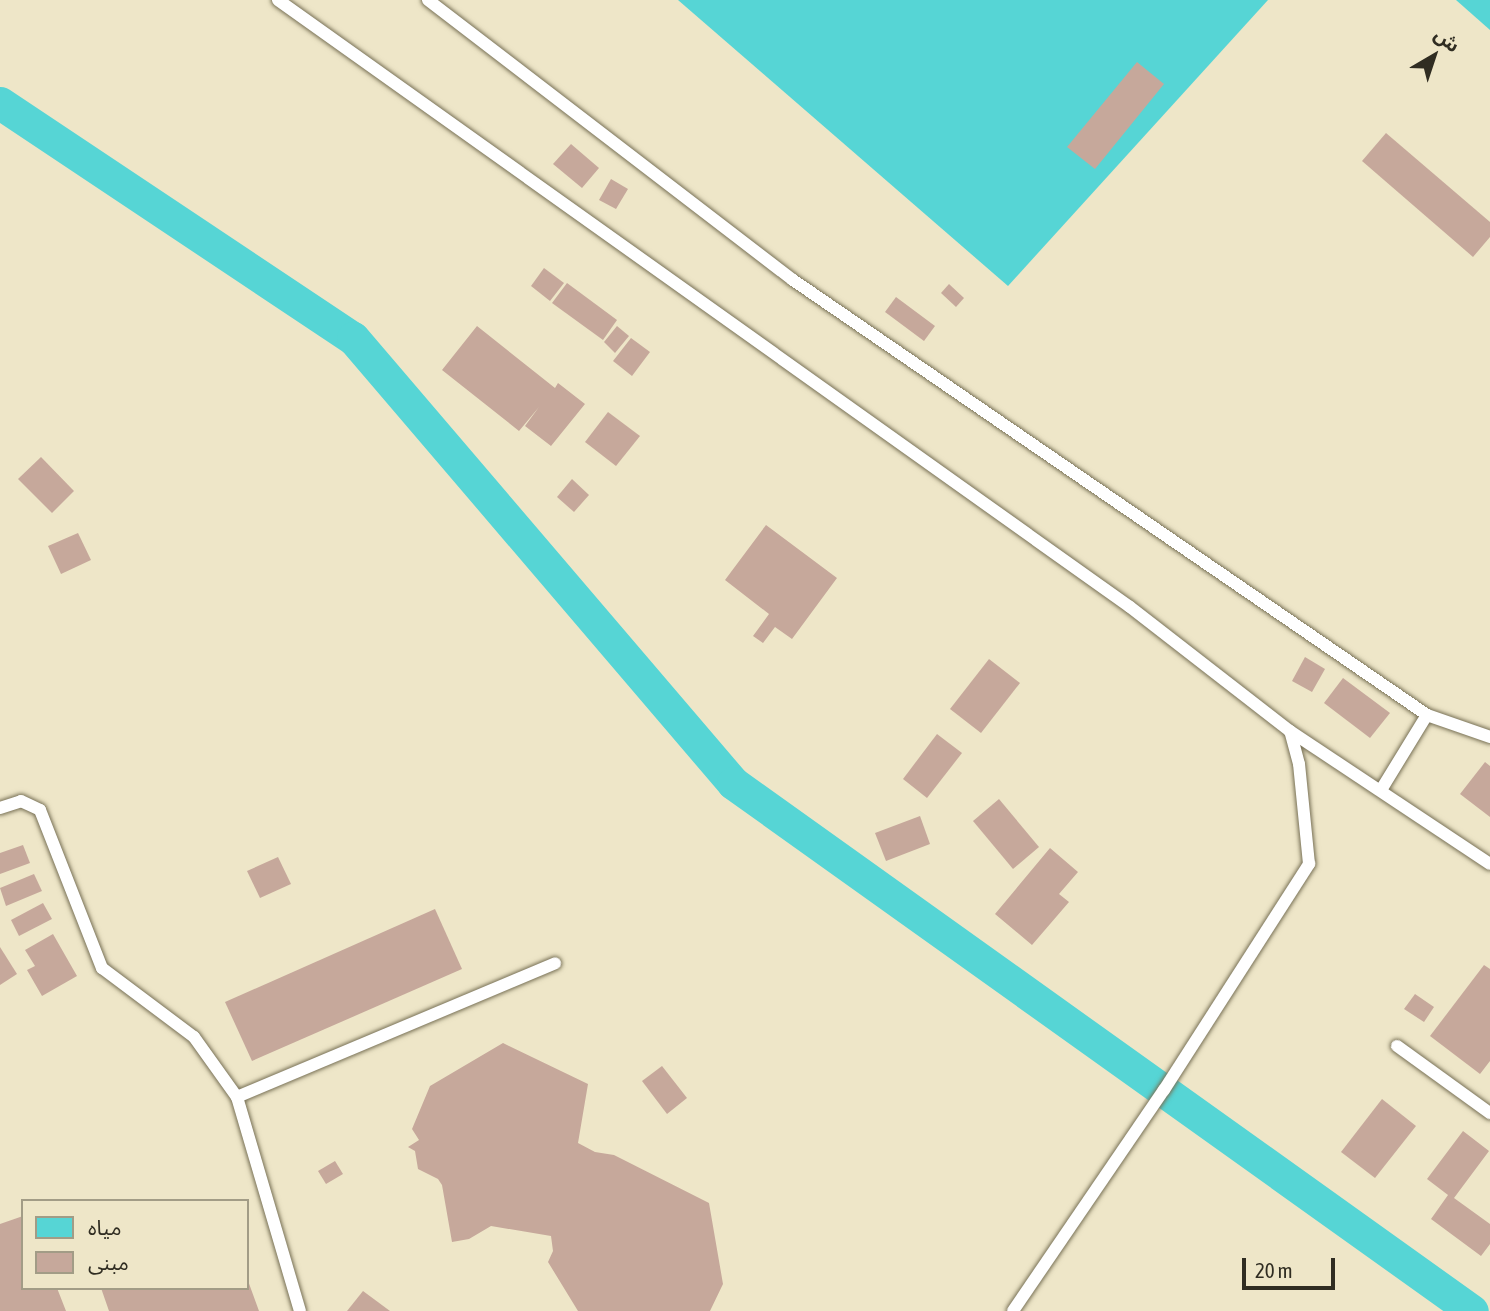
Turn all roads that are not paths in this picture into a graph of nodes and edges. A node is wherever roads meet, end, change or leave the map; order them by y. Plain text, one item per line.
1 (278, 0) edge
2 (428, 0) edge
3 (1427, 715) junction
4 (1290, 730) junction
5 (1490, 737) edge
6 (1381, 790) junction
7 (0, 808) edge
8 (1490, 864) edge
9 (555, 963) dead end
10 (1396, 1046) dead end
11 (237, 1097) junction
12 (1490, 1113) edge
13 (300, 1311) edge
14 (1013, 1311) edge

1 - 4 lane
2 - 3 lane
3 - 5 lane
3 - 6 lane
4 - 6 lane
4 - 14 lane
6 - 8 lane
7 - 11 lane
9 - 11 lane
10 - 12 lane
11 - 13 lane

